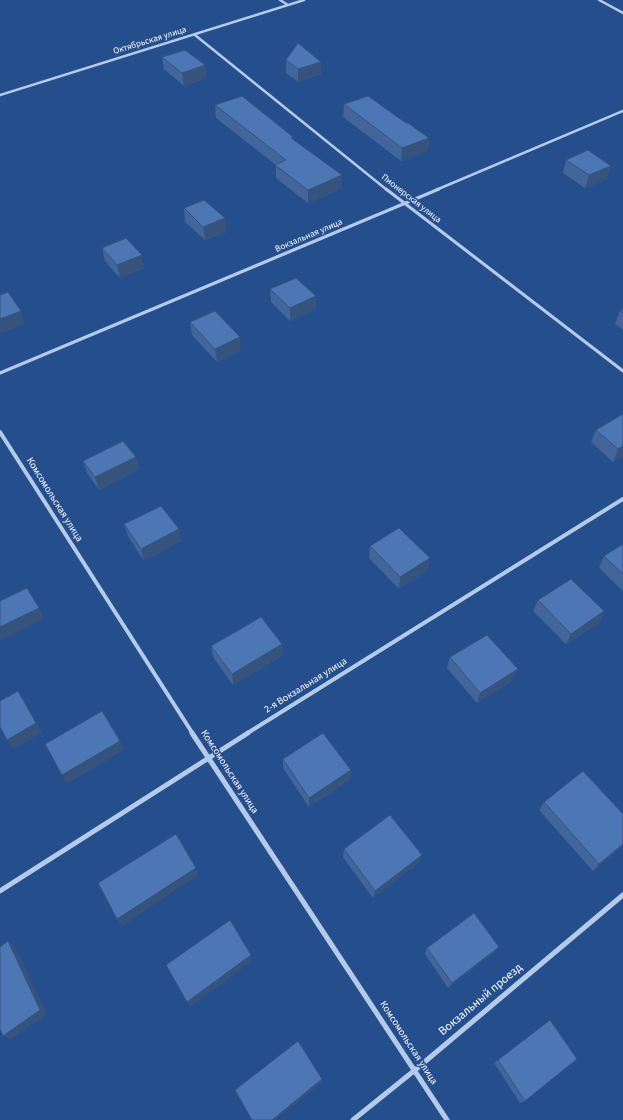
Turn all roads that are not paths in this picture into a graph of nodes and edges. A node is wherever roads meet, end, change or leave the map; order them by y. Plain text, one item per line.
1 (280, 0) edge
2 (304, 0) edge
3 (599, 0) edge
4 (288, 5) junction
5 (623, 12) edge
6 (195, 35) junction
7 (0, 95) edge
8 (623, 111) edge
9 (404, 203) junction
10 (623, 371) edge
11 (0, 373) edge
12 (0, 432) edge
13 (623, 499) edge
14 (208, 758) junction
15 (0, 891) edge
16 (623, 896) edge
17 (415, 1070) junction
18 (353, 1120) edge
19 (447, 1120) edge

1 - 4 street
2 - 4 street, Октябрьская улица
3 - 5 street
4 - 6 street, Октябрьская улица
6 - 7 street, Октябрьская улица
6 - 9 street, Пионерская улица
8 - 9 street, Вокзальная улица
9 - 10 street, Пионерская улица
9 - 11 street, Вокзальная улица
12 - 14 street, Комсомольская улица
13 - 14 street, 2-я Вокзальная улица
14 - 15 street, 2-я Вокзальная улица
14 - 17 street, Комсомольская улица
16 - 17 street, Вокзальный проезд
17 - 18 street, Вокзальный проезд
17 - 19 street, Комсомольская улица

